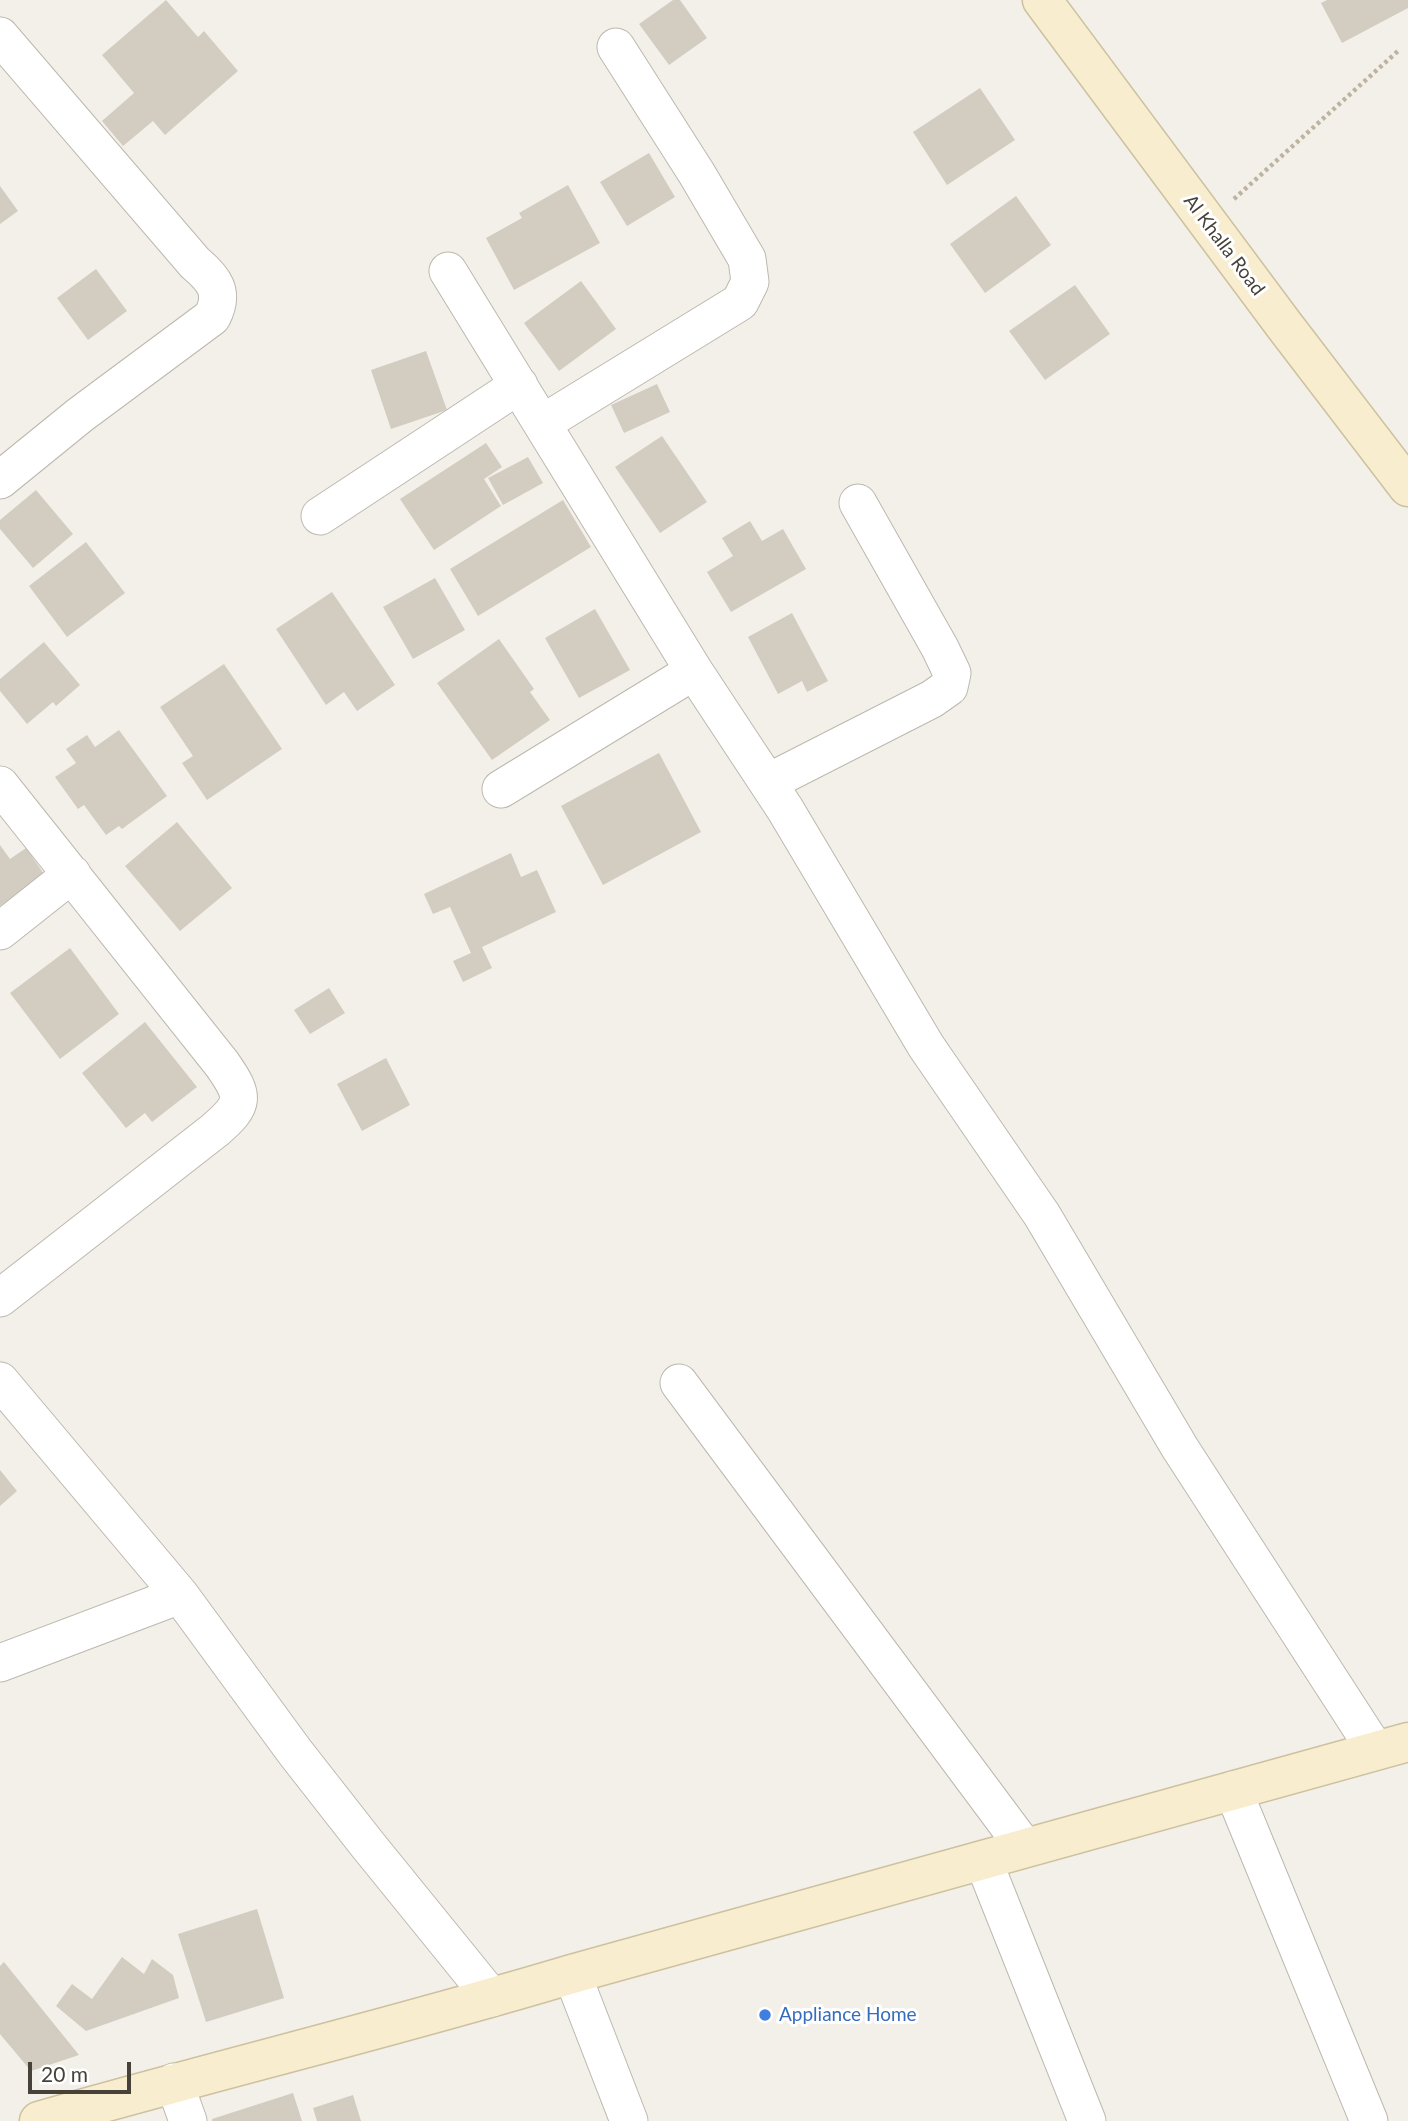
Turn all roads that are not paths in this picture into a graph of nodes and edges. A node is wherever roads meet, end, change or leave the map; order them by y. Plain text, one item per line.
1 (1042, 0) edge
2 (0, 36) edge
3 (616, 47) dead end
4 (448, 271) dead end
5 (519, 386) junction
6 (543, 423) junction
7 (0, 480) edge
8 (1408, 487) edge
9 (858, 503) dead end
10 (320, 516) dead end
11 (694, 671) junction
12 (769, 782) junction
13 (0, 785) edge
14 (501, 789) dead end
15 (72, 874) junction
16 (0, 932) edge
17 (0, 1298) edge
18 (0, 1381) edge
19 (679, 1383) dead end
20 (180, 1595) junction
21 (0, 1663) edge
22 (1392, 1746) edge
23 (1233, 1790) junction
24 (1025, 1848) junction
25 (983, 1860) junction
26 (572, 1973) junction
27 (492, 1998) junction
28 (174, 2082) junction
29 (39, 2121) edge
30 (188, 2121) edge
31 (629, 2121) edge
32 (1087, 2121) edge
33 (1369, 2121) edge

1 - 8 main road, Al Khalla Road
2 - 7 street
3 - 6 street
4 - 5 street
5 - 6 street
5 - 10 street
6 - 11 street
9 - 12 street
11 - 12 street
11 - 14 street
12 - 22 street
13 - 15 street
15 - 16 street
15 - 17 street
18 - 20 street
19 - 24 street
20 - 21 street
20 - 27 street
22 - 23 main road
23 - 24 main road
23 - 33 street
24 - 25 main road
25 - 26 main road
25 - 32 street
26 - 27 main road
26 - 31 street
27 - 28 main road
28 - 29 main road
28 - 30 street

